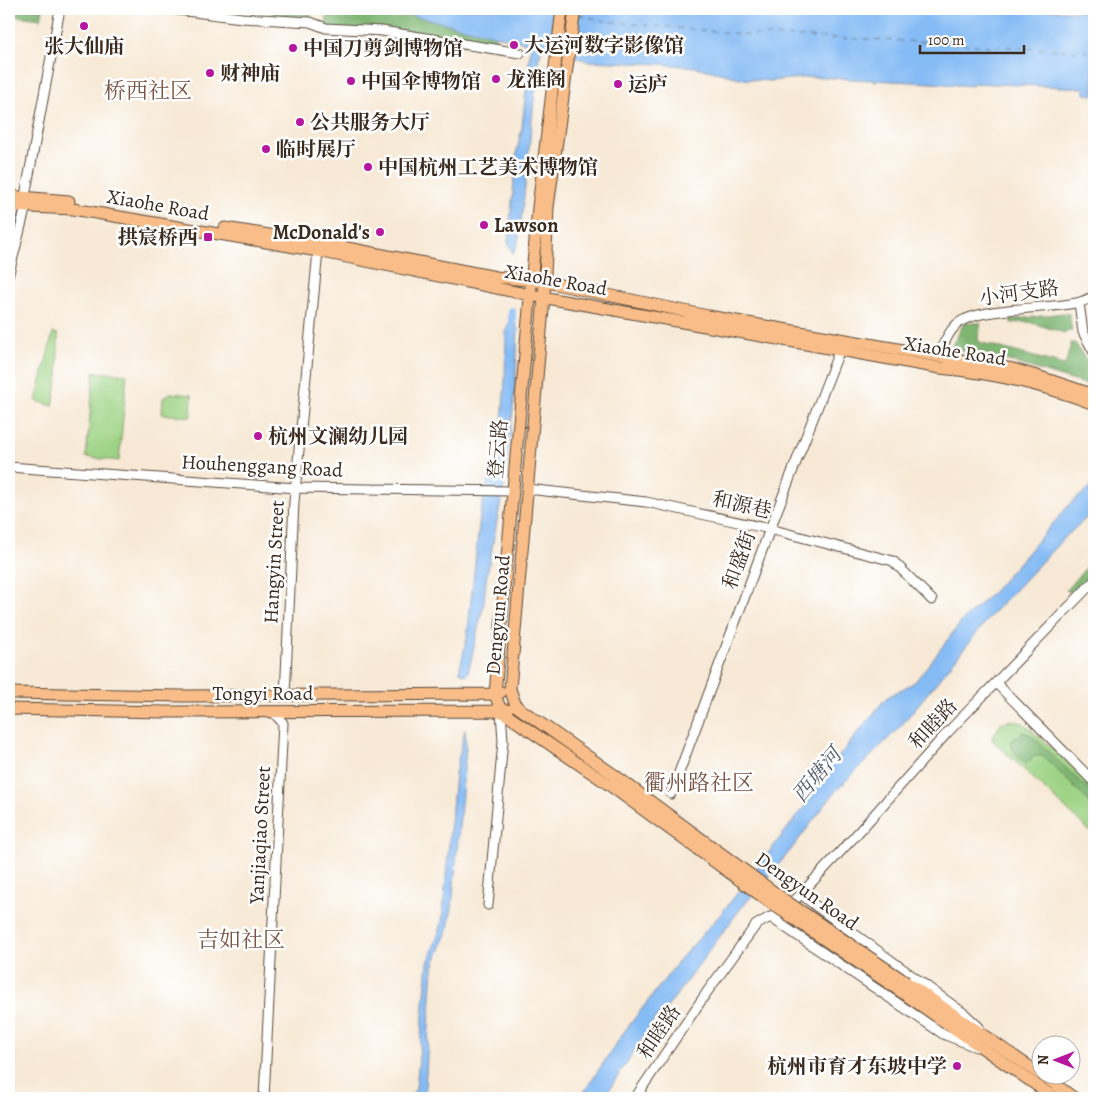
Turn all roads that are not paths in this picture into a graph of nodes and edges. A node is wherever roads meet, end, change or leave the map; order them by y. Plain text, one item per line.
1 (60, 9) edge
2 (170, 9) edge
3 (562, 9) edge
4 (575, 9) edge
5 (520, 53) dead end
6 (9, 196) edge
7 (19, 204) edge
8 (544, 207) junction
9 (9, 231) edge
10 (318, 251) junction
11 (9, 273) edge
12 (532, 281) junction
13 (546, 282) junction
14 (530, 296) junction
15 (1094, 296) edge
16 (544, 297) junction
17 (1079, 303) junction
18 (842, 345) junction
19 (1094, 352) edge
20 (938, 356) junction
21 (1039, 381) junction
22 (1094, 395) edge
23 (1094, 404) edge
24 (9, 467) edge
25 (296, 488) junction
26 (528, 489) junction
27 (507, 491) junction
28 (770, 529) junction
29 (1094, 581) edge
30 (932, 600) dead end
31 (996, 683) junction
32 (510, 689) junction
33 (9, 693) edge
34 (495, 694) junction
35 (285, 696) junction
36 (516, 706) junction
37 (9, 708) edge
38 (272, 711) junction
39 (298, 711) junction
40 (501, 711) junction
41 (283, 723) junction
42 (610, 779) junction
43 (1094, 782) edge
44 (671, 794) dead end
45 (801, 894) junction
46 (488, 905) dead end
47 (770, 917) junction
48 (996, 1050) junction
49 (1030, 1068) edge
50 (1055, 1084) edge
51 (264, 1097) edge
52 (635, 1098) edge
53 (1055, 1098) edge
54 (1074, 1098) edge

1 - 7 street
2 - 5 street
3 - 8 main road, Dengyun Road
4 - 8 main road, Dengyun Road
6 - 7 main road, Xiaohe Road
7 - 9 street
7 - 10 main road, Xiaohe Road
7 - 11 street
7 - 12 main road, Xiaohe Road
8 - 12 main road, 登云路
8 - 13 main road, Dengyun Road
10 - 14 main road, Xiaohe Road
10 - 25 street, Hangyin Street
12 - 13 main road, Xiaohe Road
12 - 14 main road, 登云路
13 - 16 main road, Dengyun Road
13 - 18 main road, Xiaohe Road
14 - 16 main road, Xiaohe Road
14 - 27 main road, 登云路
15 - 17 street, 小河支路
16 - 18 main road, Xiaohe Road
16 - 26 main road, Dengyun Road
17 - 19 street
17 - 20 street, 小河支路
18 - 20 main road, Xiaohe Road
18 - 21 main road, Xiaohe Road
18 - 28 street, 和盛街
20 - 21 main road, Xiaohe Road
21 - 22 main road, Xiaohe Road
21 - 23 main road, Xiaohe Road
24 - 25 street, Houhenggang Road
25 - 27 street, Houhenggang Road
25 - 35 street, Hangyin Street
26 - 28 street, 和源巷
26 - 32 main road, Dengyun Road
27 - 34 main road, 登云路
28 - 30 street, 和源巷
28 - 44 street, 和盛街
29 - 31 street, 和睦路
31 - 43 street
31 - 45 street, 和睦路
32 - 34 main road, Tongyi Road
32 - 36 main road, Dengyun Road
33 - 35 main road, Tongyi Road
34 - 35 main road, Tongyi Road
34 - 40 main road, Dengyun Road
36 - 40 main road, Tongyi Road
36 - 42 main road, Dengyun Road
37 - 38 main road, Tongyi Road
38 - 39 main road, Tongyi Road
38 - 41 street
39 - 40 main road, Tongyi Road
39 - 41 street
40 - 42 main road, Dengyun Road
40 - 46 street
41 - 51 street, Yanjiaqiao Street
42 - 48 main road, Dengyun Road, bridge
45 - 47 street, 和睦路
45 - 48 street
47 - 48 street
47 - 52 street, 和睦路
48 - 49 main road, Dengyun Road
48 - 53 main road, Dengyun Road
50 - 54 main road, Dengyun Road

